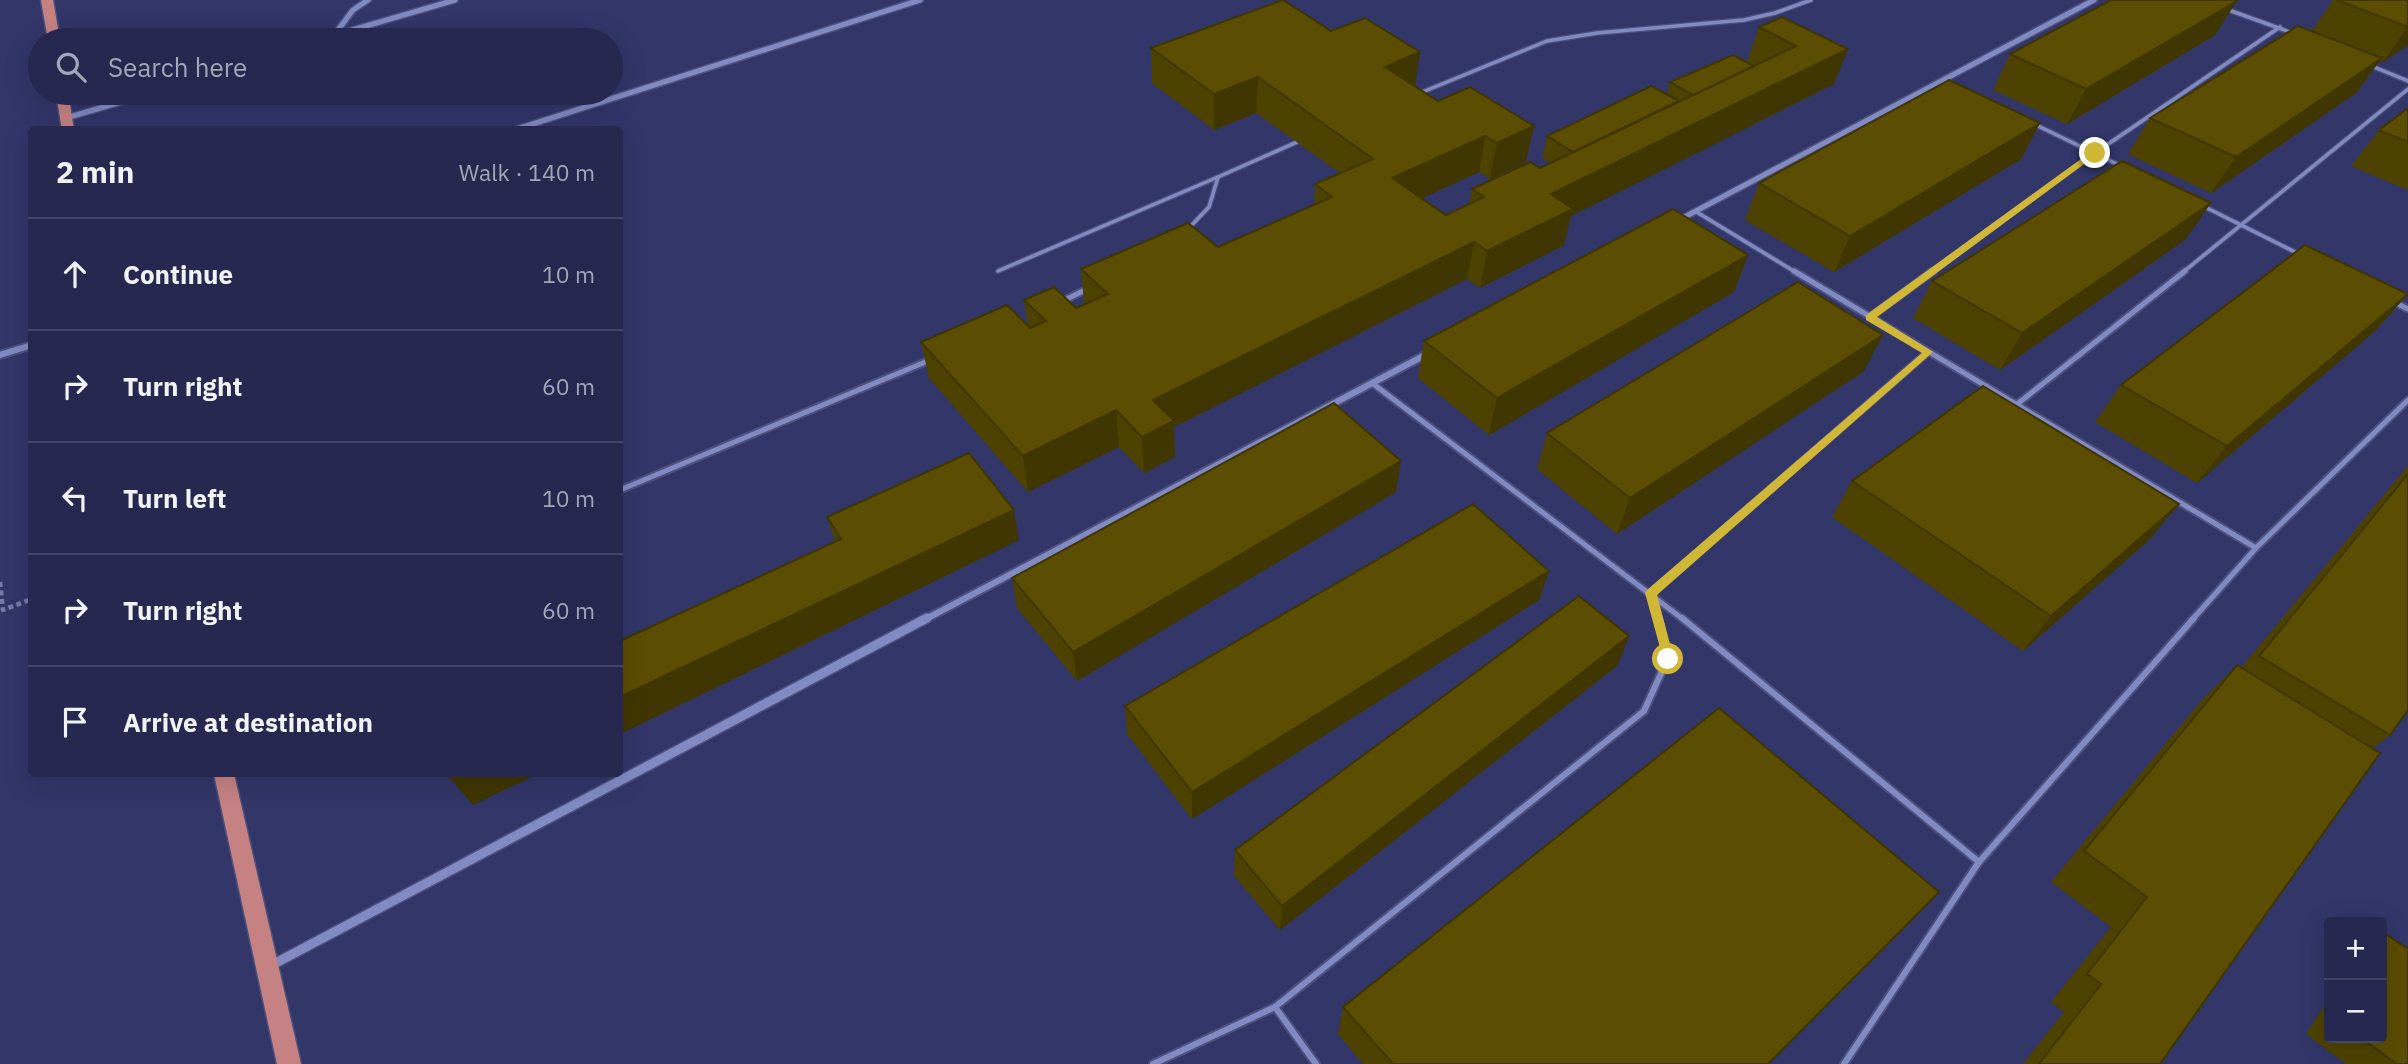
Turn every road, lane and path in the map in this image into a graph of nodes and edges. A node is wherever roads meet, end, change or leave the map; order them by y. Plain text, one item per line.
1 (47, 0) edge
2 (368, 0) edge
3 (455, 0) edge
4 (920, 0) edge
5 (1811, 0) edge
6 (2094, 0) edge
7 (2223, 8) edge
8 (2280, 27) junction
9 (52, 28) edge
10 (340, 28) edge
11 (356, 28) edge
12 (2306, 38) edge
13 (2357, 60) edge
14 (1942, 80) junction
15 (2408, 81) edge
16 (1954, 86) edge
17 (2408, 89) edge
18 (623, 95) edge
19 (1412, 96) edge
20 (64, 105) edge
21 (119, 105) edge
22 (592, 105) edge
23 (2024, 120) edge
24 (67, 124) edge
25 (526, 126) edge
26 (1297, 142) edge
27 (2095, 153) junction
28 (2132, 171) edge
29 (1218, 177) junction
30 (2193, 201) edge
31 (1695, 211) junction
32 (1671, 224) edge
33 (2242, 225) junction
34 (1177, 237) edge
35 (2301, 255) edge
36 (998, 271) dead end
37 (1096, 285) edge
38 (2384, 297) edge
39 (1060, 303) edge
40 (2408, 309) edge
41 (1870, 317) junction
42 (28, 346) edge
43 (1432, 351) edge
44 (1928, 352) junction
45 (0, 355) edge
46 (937, 357) edge
47 (1372, 383) junction
48 (2408, 400) edge
49 (2016, 405) junction
50 (623, 488) edge
51 (2256, 548) junction
52 (0, 582) edge
53 (1651, 593) junction
54 (28, 601) edge
55 (225, 777) edge
56 (1979, 862) junction
57 (269, 967) junction
58 (1275, 1007) junction
59 (289, 1064) edge
60 (1153, 1064) edge
61 (1316, 1064) edge
62 (1844, 1064) edge

1 - 9 main road
2 - 10 street
3 - 11 street
4 - 18 street
5 - 19 lane
6 - 14 street
7 - 8 lane
8 - 12 lane
8 - 27 lane
13 - 15 lane
14 - 16 lane
14 - 31 street
17 - 33 lane
20 - 24 main road
21 - 24 street
22 - 25 street
23 - 27 lane
26 - 29 lane
27 - 28 lane
27 - 41 lane
29 - 34 lane
29 - 36 lane
30 - 33 lane
31 - 32 street
31 - 41 lane
33 - 35 lane
33 - 49 lane
37 - 39 lane
38 - 40 lane
41 - 44 lane
42 - 45 street
43 - 47 street
44 - 49 lane
44 - 53 lane
46 - 50 lane
47 - 53 lane
47 - 57 street
48 - 51 lane
49 - 51 lane
51 - 56 lane
52 - 54 path
53 - 56 lane
53 - 58 lane
55 - 57 main road
56 - 62 lane
57 - 59 main road
58 - 60 lane
58 - 61 lane

